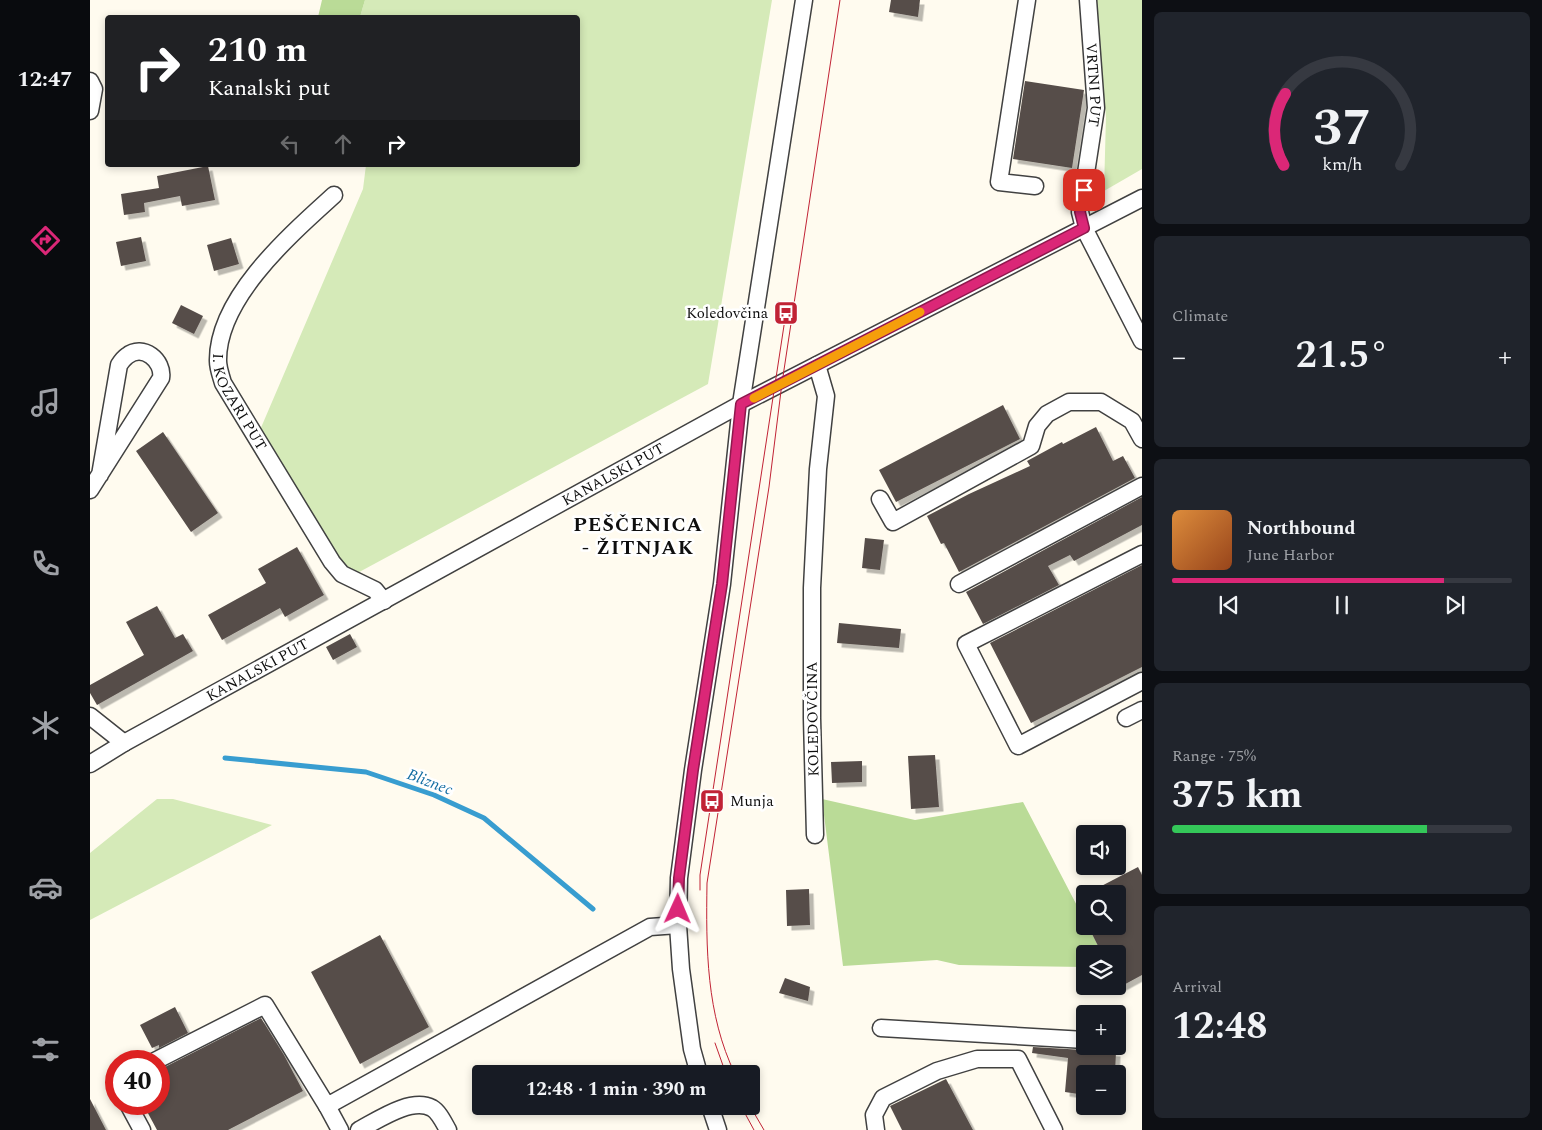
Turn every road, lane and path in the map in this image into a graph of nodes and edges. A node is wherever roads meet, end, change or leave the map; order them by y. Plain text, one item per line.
1 (804, 0) edge
2 (1027, 0) edge
3 (1088, 0) edge
4 (90, 81) edge
5 (90, 111) edge
6 (1035, 186) dead end
7 (334, 195) dead end
8 (1142, 198) edge
9 (1084, 228) junction
10 (1142, 341) edge
11 (818, 365) junction
12 (741, 404) junction
13 (1142, 439) edge
14 (100, 475) junction
15 (1142, 486) edge
16 (90, 490) edge
17 (880, 499) dead end
18 (1142, 554) edge
19 (959, 584) dead end
20 (384, 601) junction
21 (1142, 681) edge
22 (1142, 710) edge
23 (90, 716) edge
24 (1126, 718) dead end
25 (124, 742) junction
26 (90, 764) edge
27 (815, 835) dead end
28 (678, 925) junction
29 (881, 1028) dead end
30 (1014, 1036) junction
31 (1076, 1039) edge
32 (170, 1053) edge
33 (1018, 1059) junction
34 (697, 1065) edge
35 (327, 1106) junction
36 (134, 1115) edge
37 (713, 1115) edge
38 (142, 1130) edge
39 (340, 1130) edge
40 (359, 1130) edge
41 (448, 1130) edge
42 (718, 1130) edge
43 (876, 1130) edge
44 (1054, 1130) edge

1 - 12 street
2 - 6 street
3 - 9 street, VRTNI PUT
4 - 5 street
7 - 20 street, I. KOZARI PUT
8 - 9 street, KANALSKI PUT
9 - 10 street
9 - 11 street, KANALSKI PUT
11 - 12 street, KANALSKI PUT
11 - 27 street, KOLEDOVČINA
12 - 20 street, KANALSKI PUT
12 - 28 street
13 - 17 street
14 - 14 street
14 - 16 street
15 - 19 street
18 - 21 street
20 - 25 street, KANALSKI PUT
22 - 24 street
23 - 25 street
25 - 26 street, KANALSKI PUT
28 - 34 street
28 - 35 street
29 - 30 street
30 - 31 street
30 - 33 street
32 - 35 street
33 - 43 street
33 - 44 street
35 - 39 street
36 - 38 street
37 - 42 street
40 - 41 street

